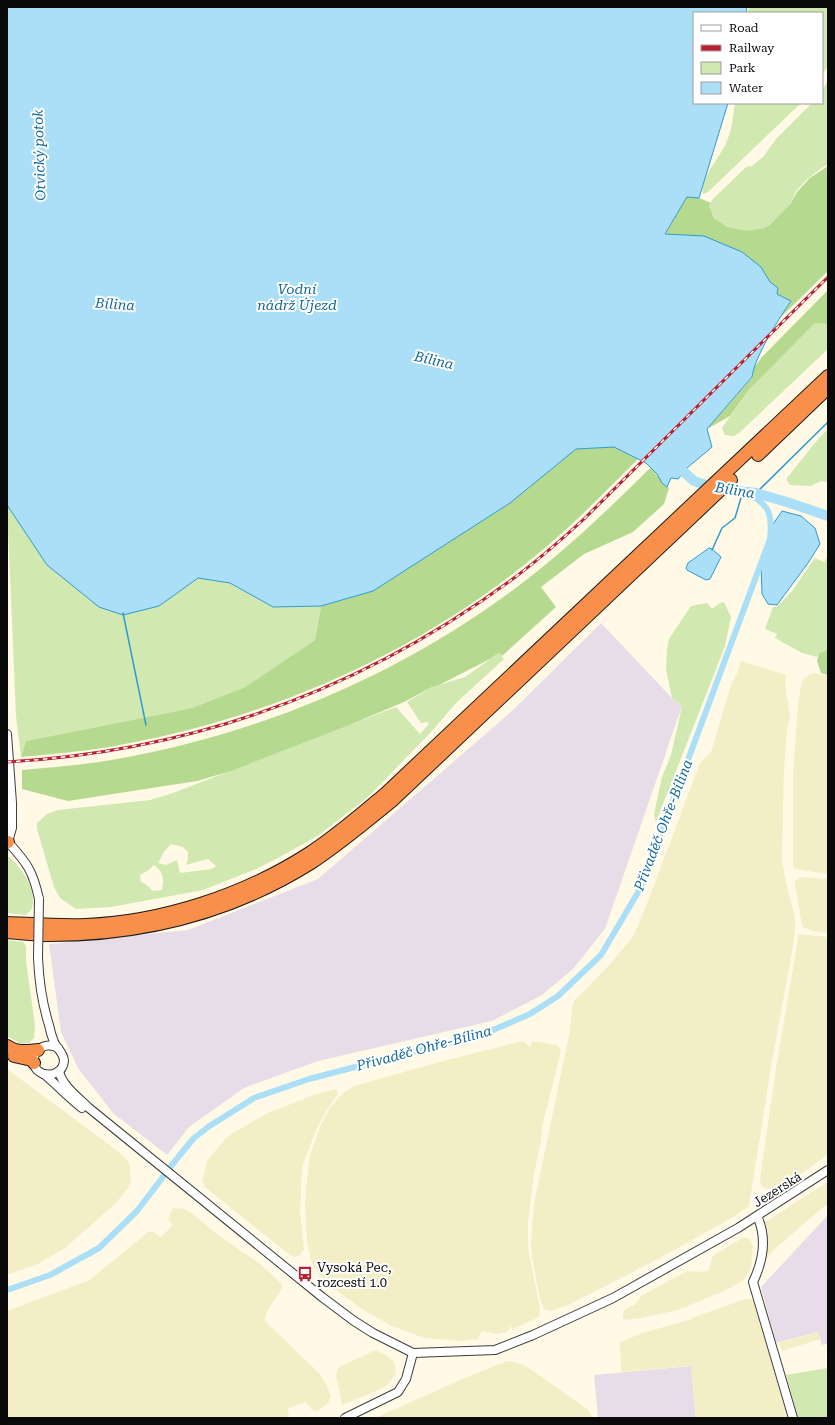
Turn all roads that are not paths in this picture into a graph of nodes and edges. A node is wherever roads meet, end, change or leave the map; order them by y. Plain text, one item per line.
1 (828, 376) edge
2 (828, 388) edge
3 (7, 734) edge
4 (9, 791) edge
5 (7, 842) edge
6 (7, 923) edge
7 (7, 932) edge
8 (48, 1023) junction
9 (7, 1046) edge
10 (42, 1048) junction
11 (58, 1048) junction
12 (7, 1053) edge
13 (34, 1064) junction
14 (59, 1071) junction
15 (44, 1074) junction
16 (127, 1139) junction
17 (828, 1170) edge
18 (757, 1216) junction
19 (413, 1353) junction
20 (345, 1418) edge
21 (793, 1418) edge

1 - 6 highway
2 - 7 highway
3 - 4 street
4 - 5 street
5 - 8 street, bridge
8 - 10 street
8 - 11 street
9 - 10 highway
10 - 11 street
10 - 13 street
11 - 14 street
12 - 13 highway
13 - 15 street
14 - 15 street
14 - 16 street
15 - 16 street
16 - 19 street
17 - 18 street, Jezerská
18 - 19 street, Jezerská
18 - 21 street
19 - 20 street

